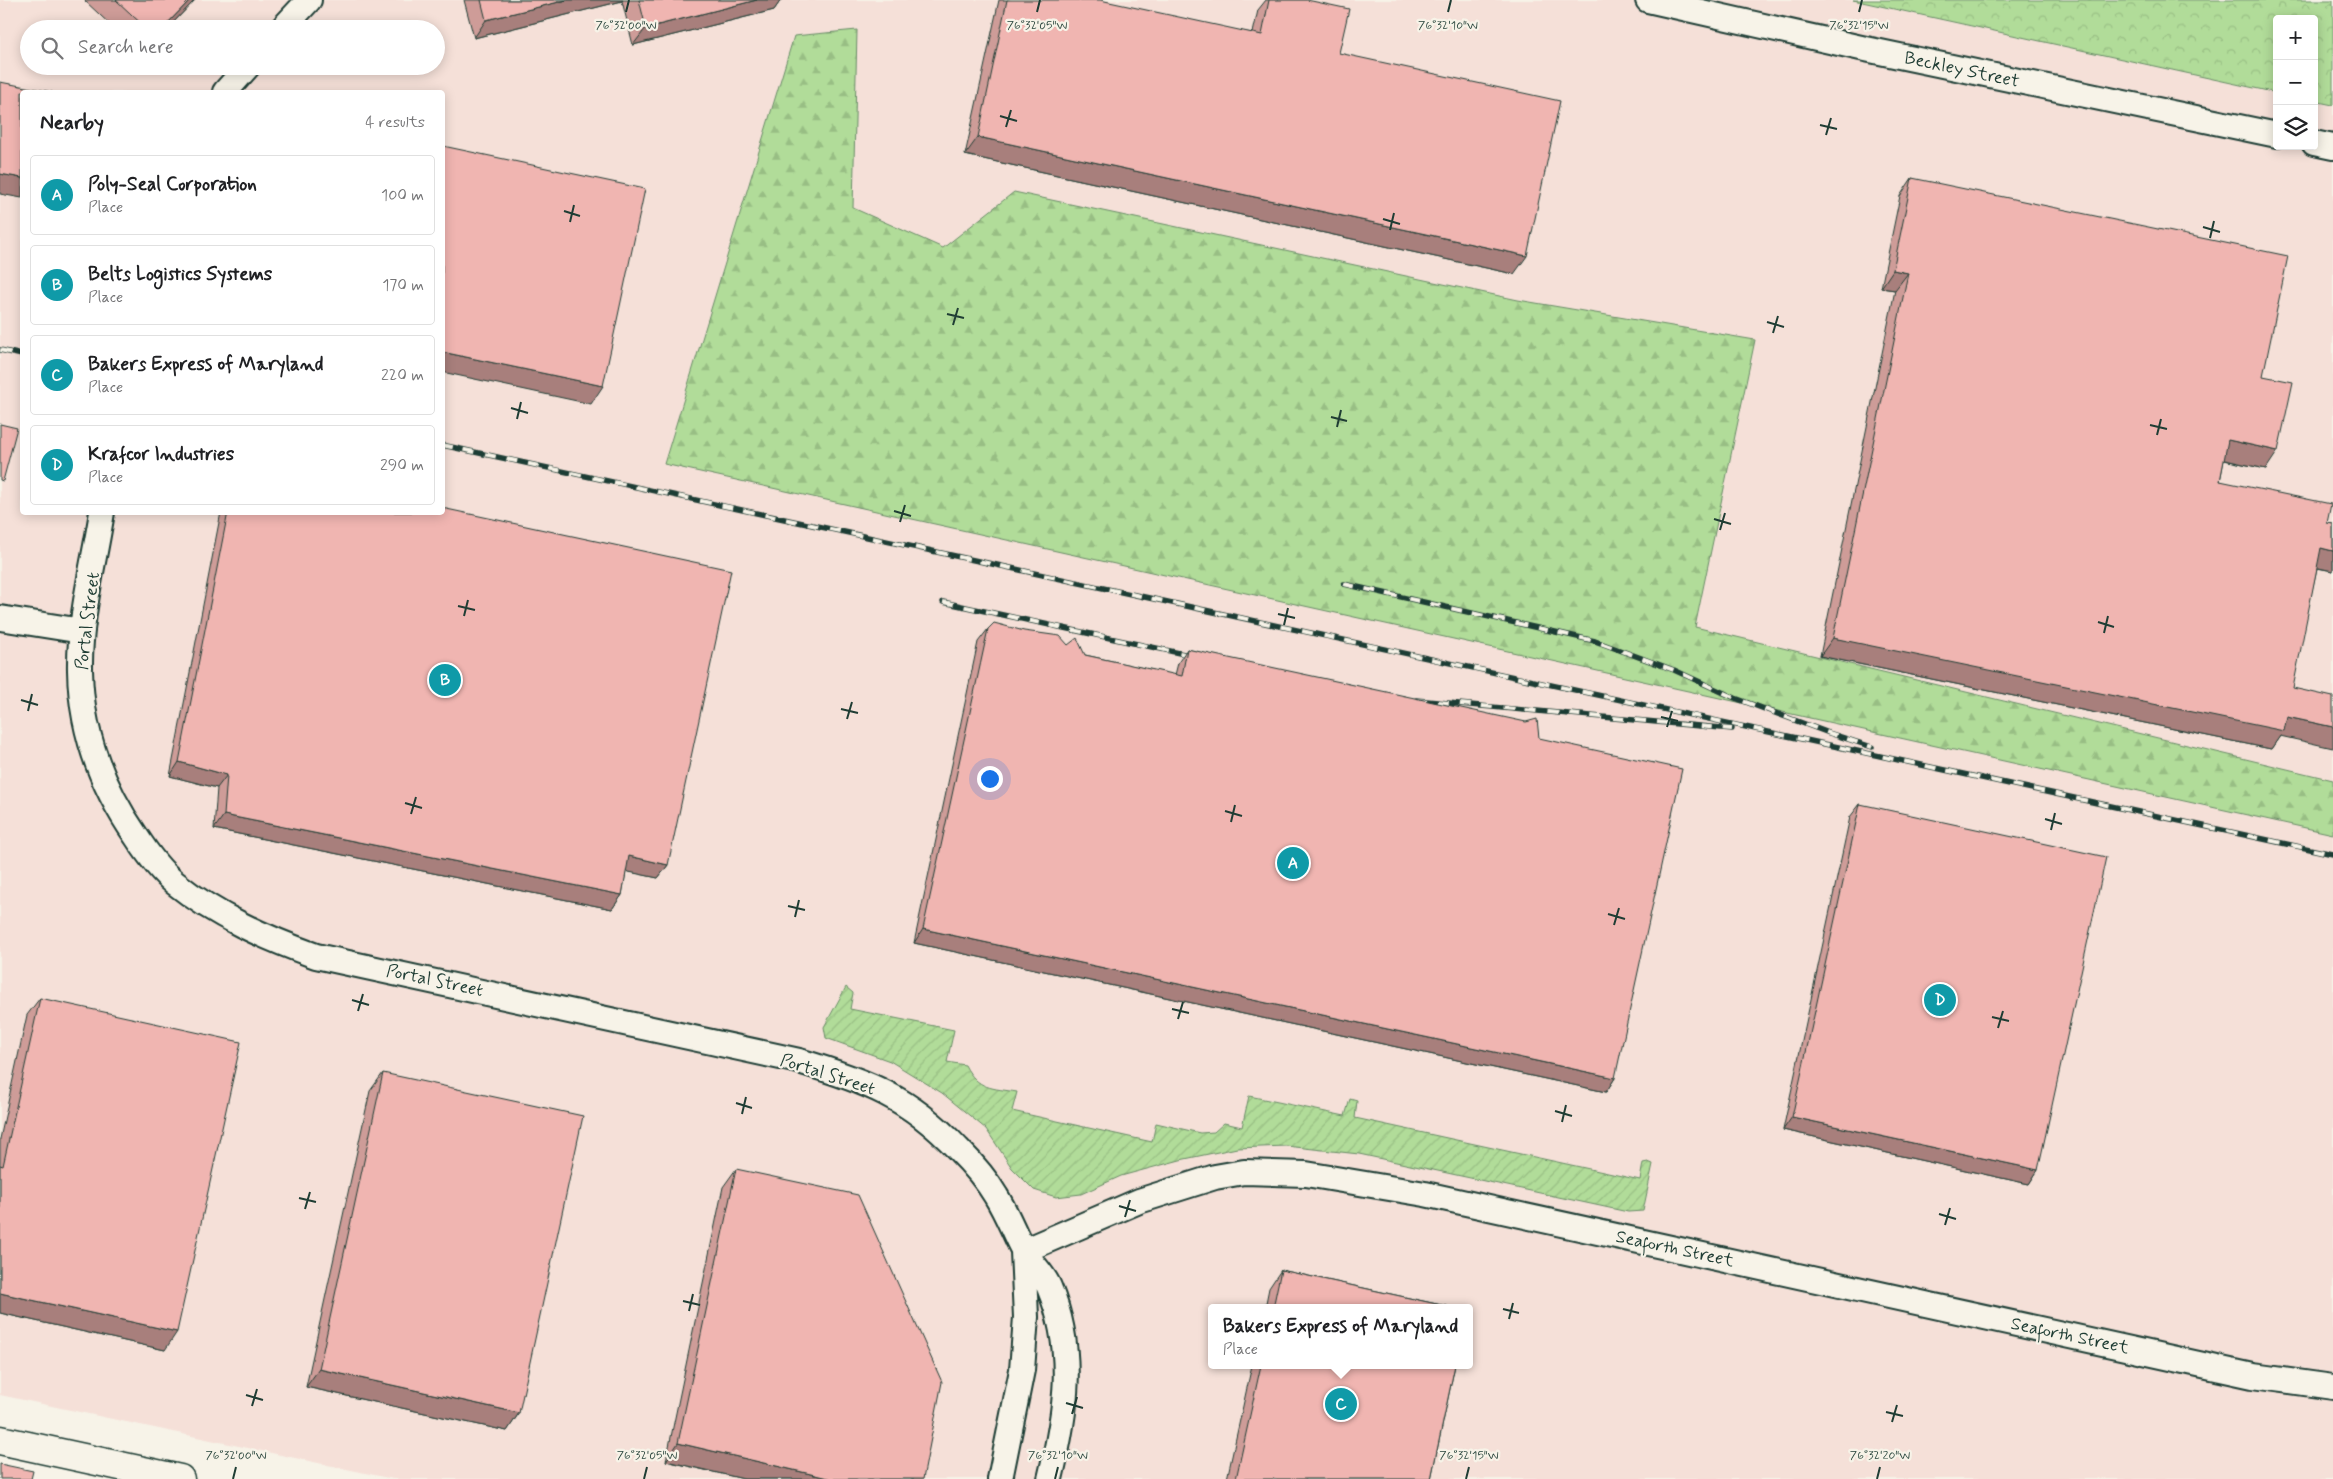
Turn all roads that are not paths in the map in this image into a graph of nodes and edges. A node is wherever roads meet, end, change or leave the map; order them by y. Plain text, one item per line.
1 (309, 0) edge
2 (1648, 0) edge
3 (290, 20) edge
4 (240, 75) edge
5 (227, 90) edge
6 (2273, 134) edge
7 (2318, 144) edge
8 (2333, 147) edge
9 (101, 515) edge
10 (0, 618) edge
11 (82, 631) junction
12 (1023, 1251) junction
13 (2333, 1387) edge
14 (0, 1440) edge
15 (104, 1471) edge
16 (180, 1479) edge
17 (1000, 1479) edge
18 (1050, 1479) edge

1 - 3 street
2 - 6 street, Beckley Street
4 - 5 street
7 - 8 street
9 - 11 street, Portal Street
10 - 11 street
11 - 12 street, Portal Street
12 - 13 street, Seaforth Street
12 - 17 street, Portal Street
12 - 18 street, Portal Street
14 - 15 main road
15 - 16 main road

